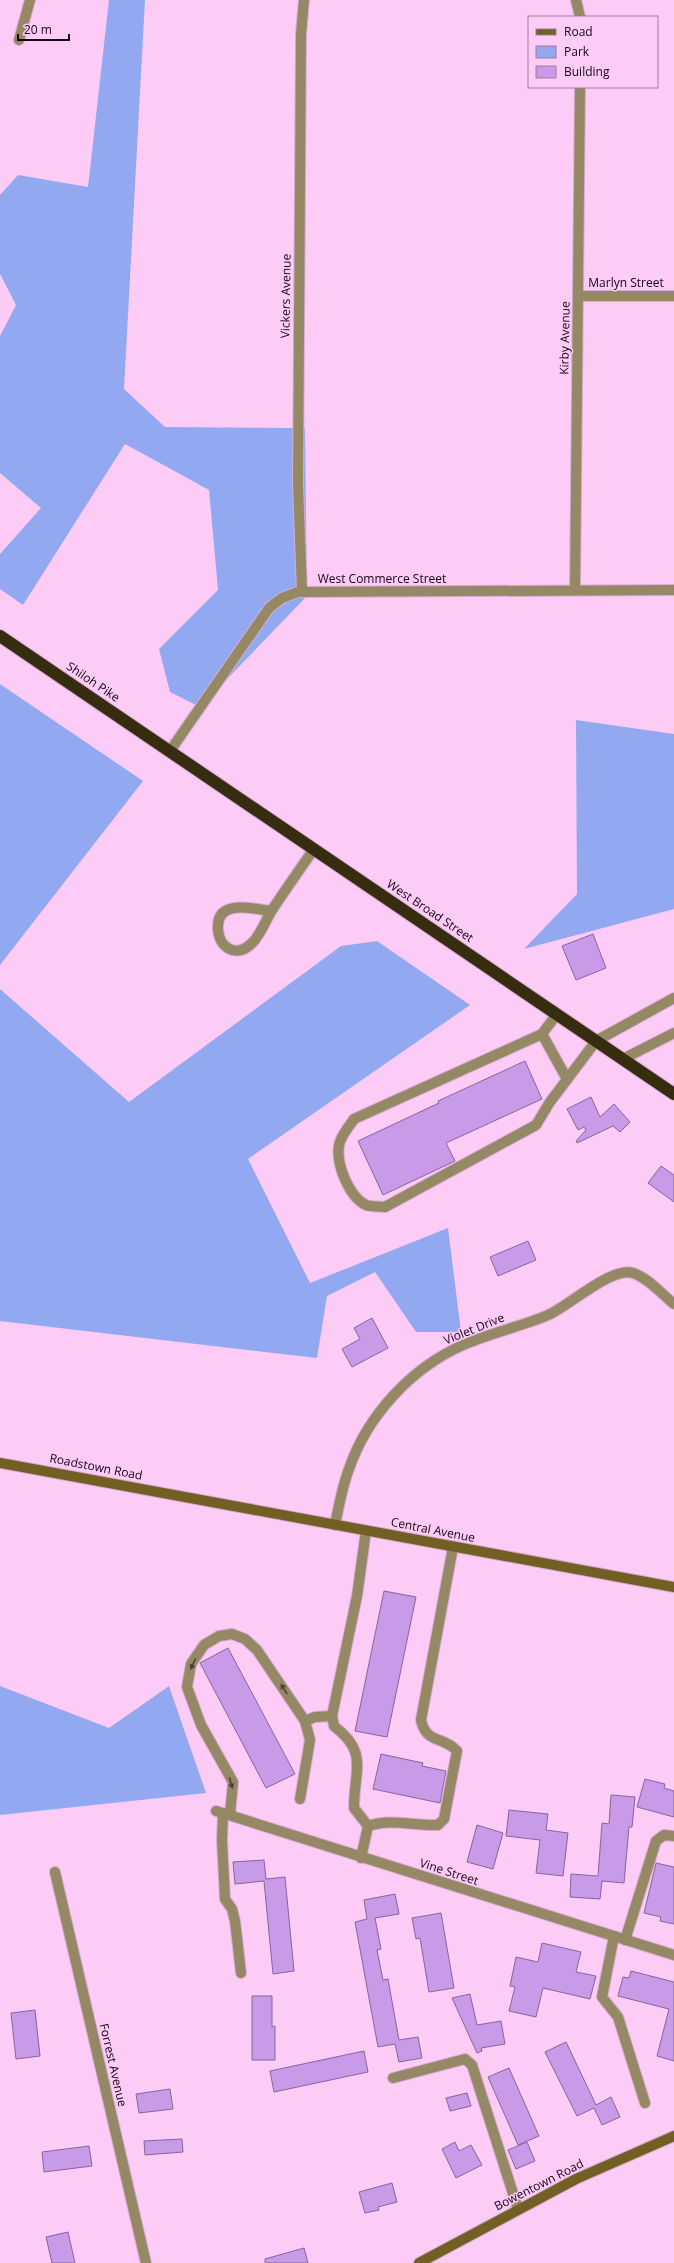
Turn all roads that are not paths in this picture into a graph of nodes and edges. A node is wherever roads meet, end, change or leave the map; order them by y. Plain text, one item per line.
1 (30, 0) edge
2 (304, 0) edge
3 (576, 0) edge
4 (580, 16) edge
5 (20, 40) dead end
6 (580, 88) edge
7 (578, 296) junction
8 (674, 296) edge
9 (575, 590) junction
10 (674, 590) edge
11 (302, 592) junction
12 (0, 636) edge
13 (170, 751) junction
14 (314, 849) junction
15 (271, 911) junction
16 (674, 998) edge
17 (557, 1014) junction
18 (674, 1033) edge
19 (542, 1034) junction
20 (596, 1041) junction
21 (623, 1059) junction
22 (567, 1080) junction
23 (674, 1094) edge
24 (674, 1304) edge
25 (0, 1463) edge
26 (187, 1497) joint
27 (335, 1525) junction
28 (366, 1530) junction
29 (453, 1547) junction
30 (674, 1587) edge
31 (332, 1716) junction
32 (305, 1721) junction
33 (300, 1799) dead end
34 (223, 1813) junction
35 (368, 1826) junction
36 (674, 1836) edge
37 (361, 1858) junction
38 (55, 1872) dead end
39 (614, 1936) junction
40 (625, 1940) junction
41 (674, 1956) edge
42 (240, 1973) dead end
43 (393, 2078) dead end
44 (645, 2103) dead end
45 (674, 2136) edge
46 (518, 2209) junction
47 (146, 2263) edge
48 (419, 2263) edge

1 - 5 street
2 - 11 street, Vickers Avenue
3 - 4 street
6 - 7 street, Kirby Avenue
7 - 8 street, Marlyn Street
7 - 9 street, Kirby Avenue
9 - 10 street, West Commerce Street
9 - 11 street, West Commerce Street
11 - 13 street, West Commerce Street
12 - 13 highway, Shiloh Pike
13 - 14 highway, West Broad Street
14 - 15 street
14 - 17 highway, West Broad Street
15 - 15 street
16 - 20 street
17 - 19 street
17 - 20 highway, West Broad Street
18 - 21 street
19 - 22 street
19 - 22 street
20 - 21 highway, West Broad Street
20 - 22 street
21 - 23 highway, West Broad Street
24 - 27 street, Violet Drive
25 - 26 main road, Roadstown Road
26 - 27 main road, Central Avenue
27 - 28 main road, Central Avenue
28 - 29 main road, Central Avenue
28 - 31 street
29 - 30 main road, Central Avenue
29 - 35 street
31 - 32 street
31 - 35 street
32 - 33 street
32 -> 34 street
34 - 37 street, Vine Street
34 - 42 street
35 - 37 street
36 - 40 street
37 - 39 street, Vine Street
38 - 47 street, Forrest Avenue
39 - 40 street, Vine Street
39 - 44 street
40 - 41 street, Vine Street
43 - 46 street
45 - 46 main road, Bowentown Road
46 - 48 main road, Bowentown Road

